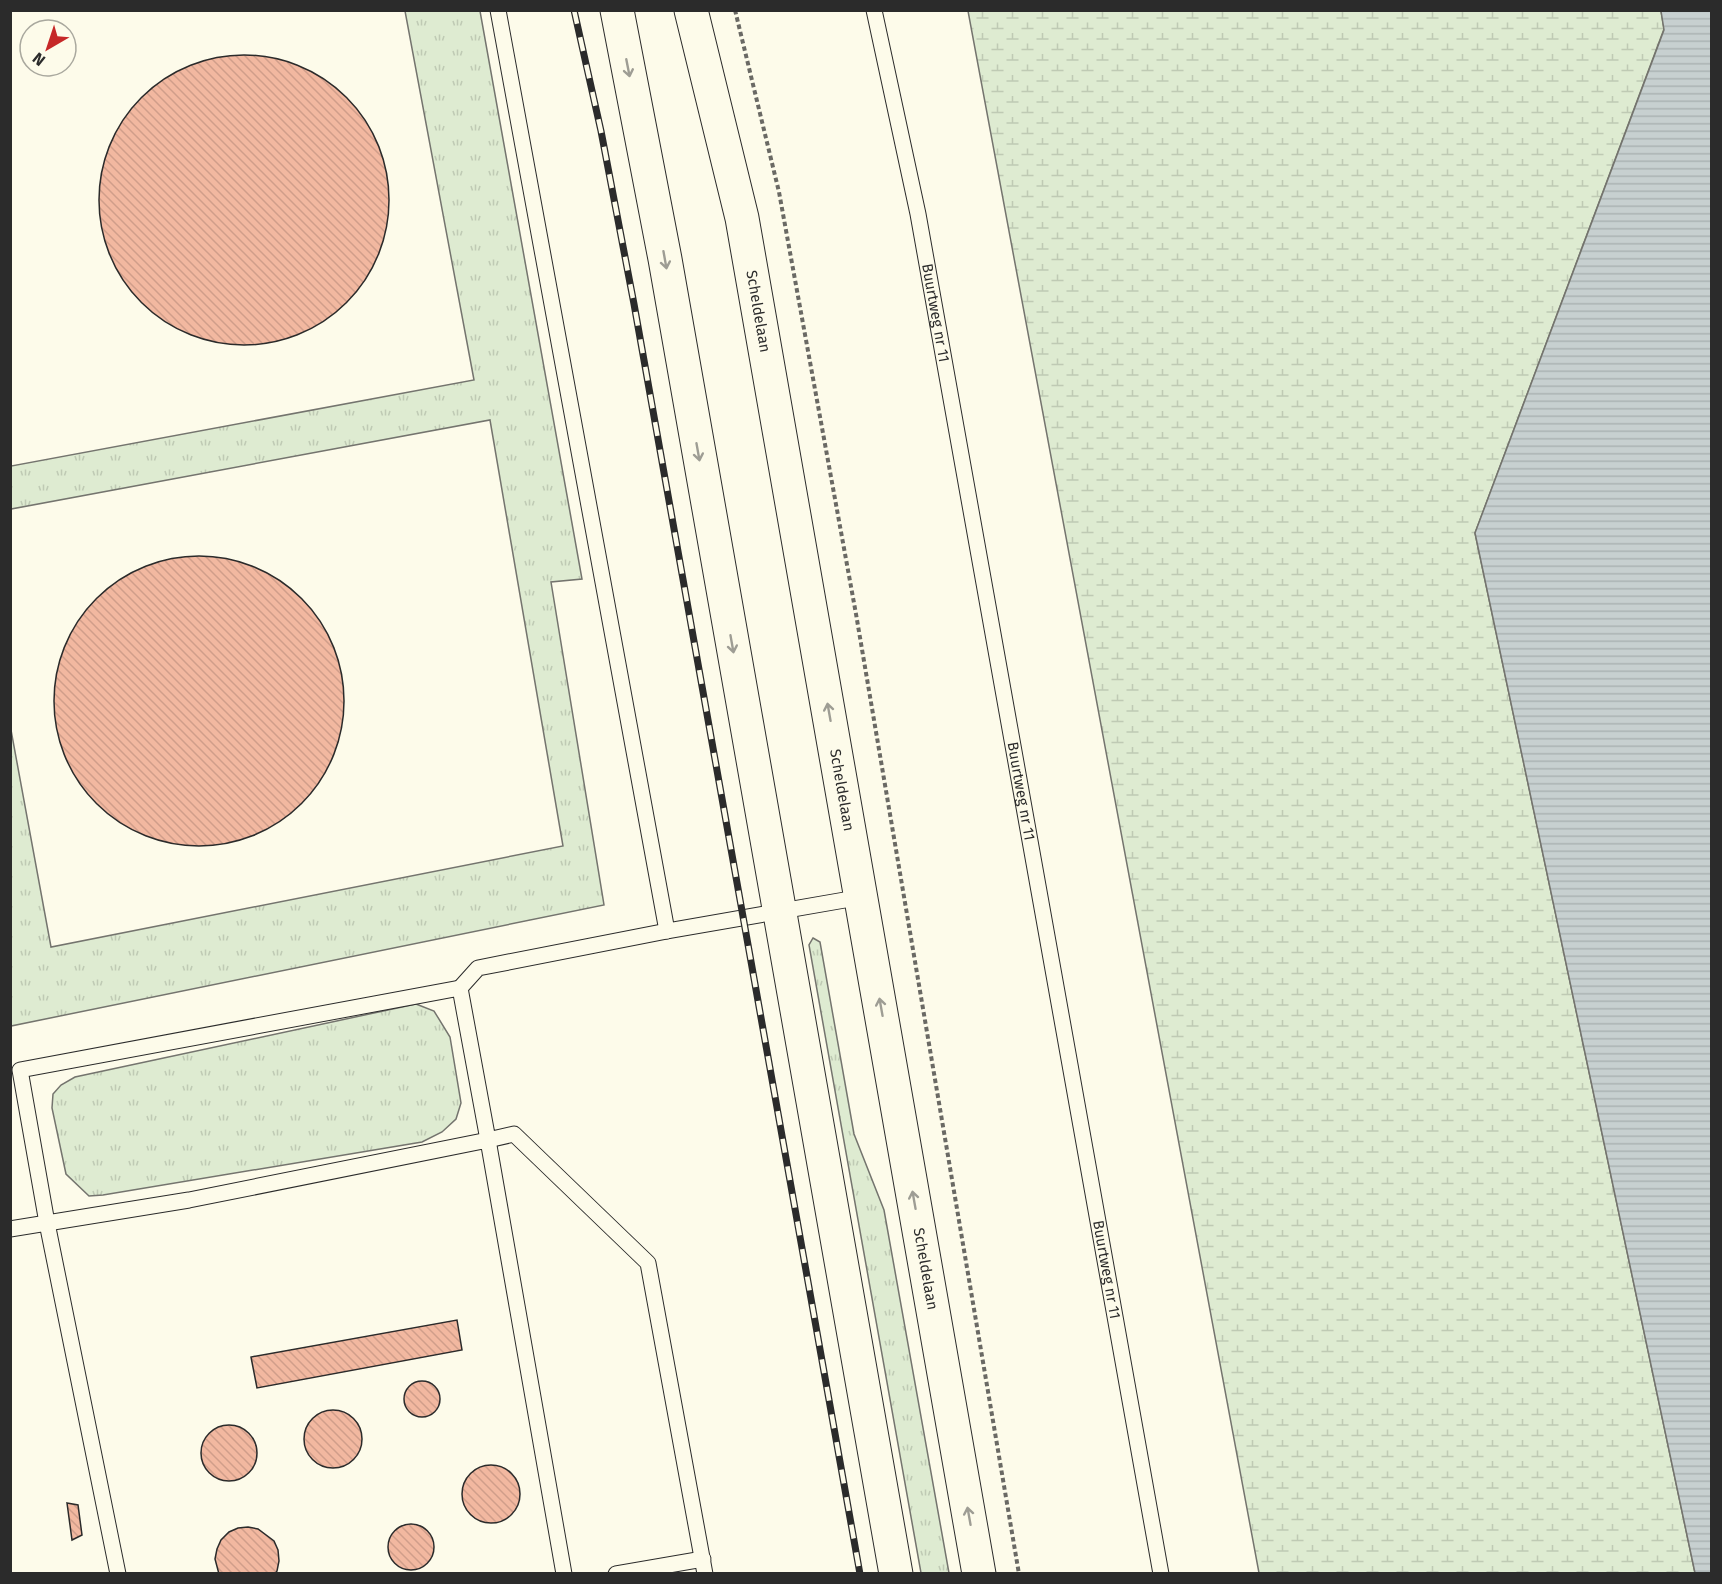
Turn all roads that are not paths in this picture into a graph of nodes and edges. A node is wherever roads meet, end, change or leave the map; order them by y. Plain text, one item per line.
1 (498, 10) edge
2 (617, 10) edge
3 (692, 10) edge
4 (874, 10) edge
5 (862, 897) junction
6 (779, 911) junction
7 (667, 931) junction
8 (460, 988) junction
9 (15, 1071) edge
10 (488, 1140) junction
11 (47, 1222) junction
12 (10, 1229) edge
13 (704, 1566) edge
14 (118, 1574) edge
15 (564, 1574) edge
16 (616, 1574) edge
17 (896, 1574) edge
18 (979, 1574) edge
19 (1161, 1574) edge

1 - 7 lane
2 -> 6 main road
5 -> 3 main road, Scheldelaan
4 - 19 lane, Buurtweg nr 11
5 - 6 lane
18 -> 5 main road, Scheldelaan
6 - 7 lane
6 - 17 main road
7 - 8 lane
8 - 9 lane
8 - 10 lane
9 - 11 lane
10 - 11 lane
10 - 13 lane
10 - 15 lane
11 - 12 lane
11 - 14 lane
13 - 16 lane

